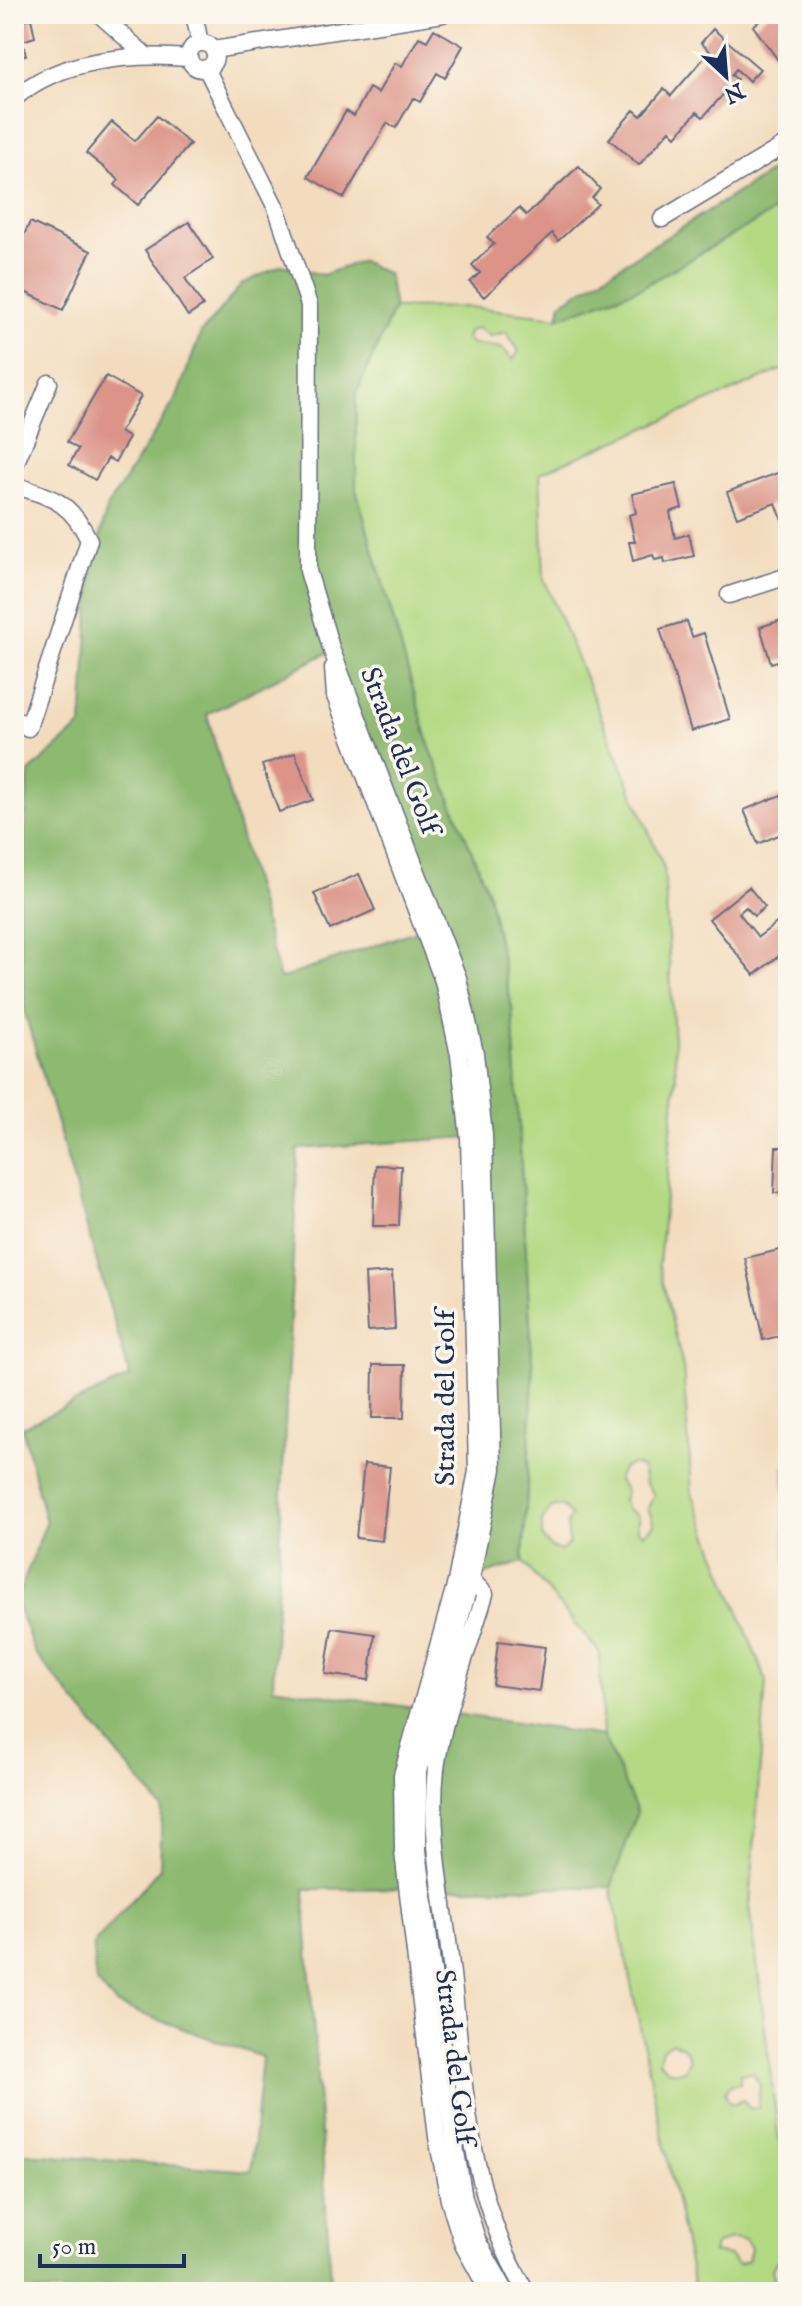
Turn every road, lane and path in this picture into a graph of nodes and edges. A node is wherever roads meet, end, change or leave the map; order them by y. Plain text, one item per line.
1 (99, 14) edge
2 (194, 14) edge
3 (443, 14) edge
4 (207, 46) junction
5 (144, 54) junction
6 (188, 58) junction
7 (206, 68) junction
8 (14, 99) edge
9 (788, 143) edge
10 (662, 219) dead end
11 (49, 383) dead end
12 (14, 467) edge
13 (14, 485) edge
14 (788, 576) edge
15 (729, 595) dead end
16 (332, 651) junction
17 (14, 718) edge
18 (471, 1579) junction
19 (489, 2292) edge
20 (506, 2292) edge
21 (527, 2292) edge

1 - 5 street
2 - 4 street
3 - 4 street
4 - 6 street
4 - 7 street
5 - 6 street
5 - 8 street
6 - 7 street
7 - 16 street, Strada del Golf
9 - 10 street
11 - 12 street
13 - 17 street
14 - 15 street
16 - 18 street, Strada del Golf
16 - 19 street, Strada del Golf
18 - 20 street, Strada del Golf
18 - 21 street, Strada del Golf

